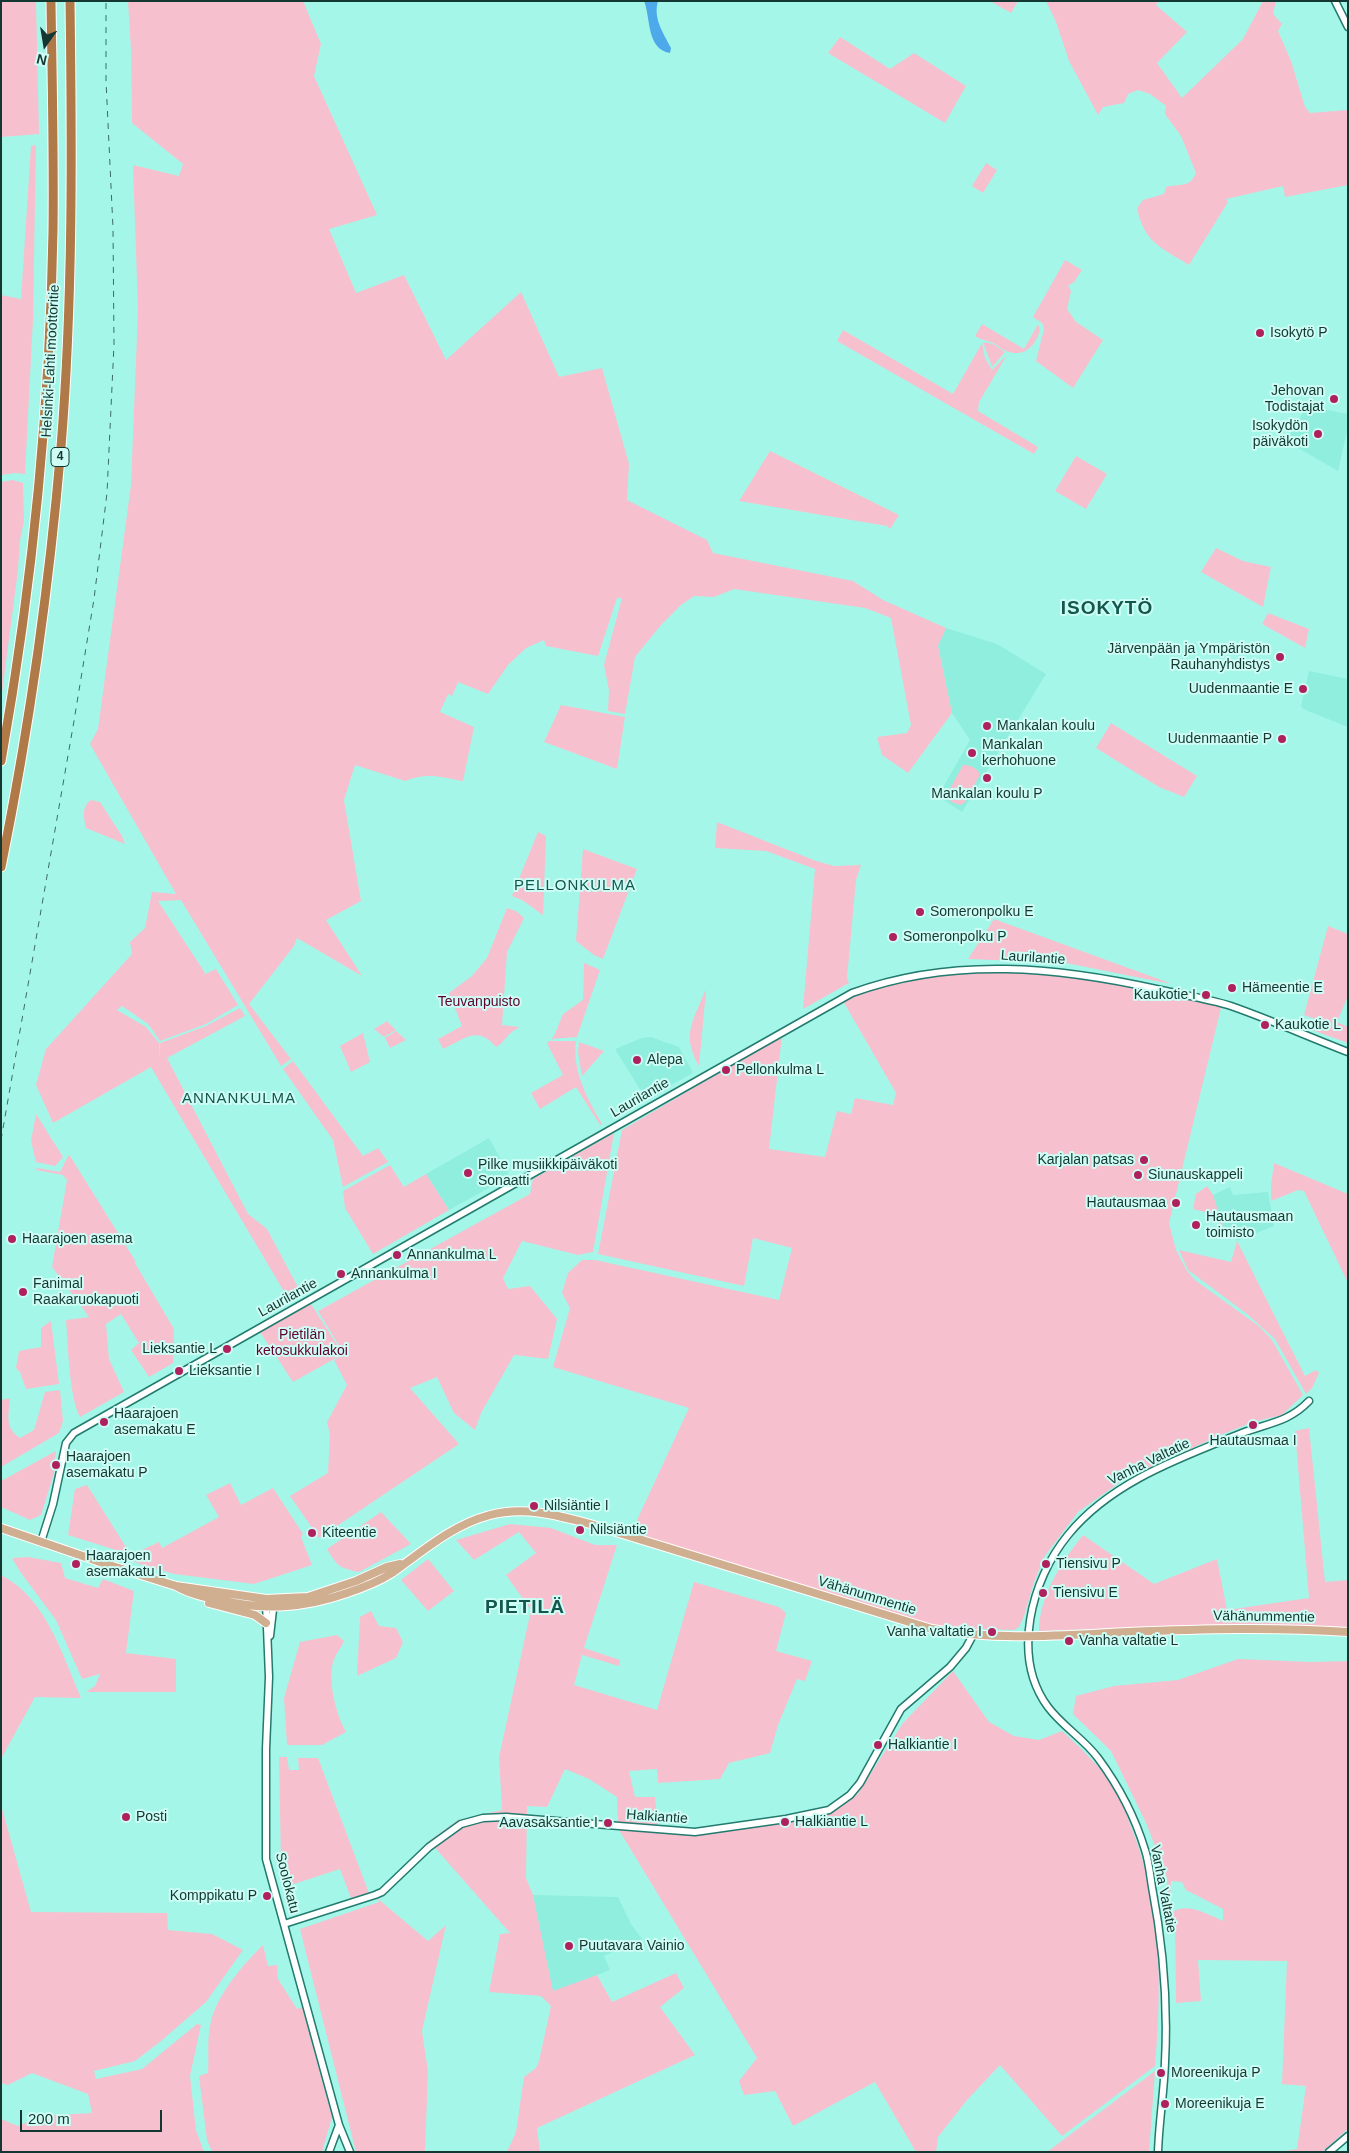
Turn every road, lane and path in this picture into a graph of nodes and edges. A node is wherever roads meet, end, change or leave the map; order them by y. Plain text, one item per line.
1 (51, 1) edge
2 (70, 1) edge
3 (1335, 1) edge
4 (1340, 11) junction
5 (1348, 27) edge
6 (1348, 32) edge
7 (1, 761) edge
8 (1, 867) edge
9 (1348, 1052) edge
10 (1308, 1401) dead end
11 (1, 1528) edge
12 (41, 1542) junction
13 (176, 1586) junction
14 (187, 1592) junction
15 (270, 1604) junction
16 (266, 1623) junction
17 (1348, 1632) edge
18 (973, 1635) junction
19 (1027, 1636) junction
20 (268, 1640) junction
21 (284, 1924) junction
22 (339, 2124) junction
23 (1348, 2136) edge
24 (329, 2152) edge
25 (350, 2152) edge
26 (1158, 2152) edge
27 (1329, 2152) edge

1 - 7 highway, Helsinki-Lahti moottoritie / 4
2 - 8 highway, Helsinki-Lahti moottoritie / 4
3 - 4 street
4 - 5 street
4 - 6 street
9 - 12 street, Laurilantie
10 - 19 street, Vanha Valtatie
11 - 12 main road, Vähänummentie
12 - 13 main road, Vähänummentie
13 - 14 main road, Vähänummentie
13 - 15 main road, Vähänummentie
14 - 15 main road, Vähänummentie
14 - 16 main road
15 - 16 street, Soolokatu
15 - 18 main road, Vähänummentie
15 - 20 street, Soolokatu
16 - 20 street, Soolokatu
17 - 19 main road, Vähänummentie
18 - 19 main road, Vähänummentie
18 - 21 street, Halkiantie
19 - 26 street, Vanha Valtatie
20 - 21 street, Soolokatu
21 - 22 street, Soolokatu
22 - 24 street
22 - 25 street, Soolokatu
23 - 27 street

